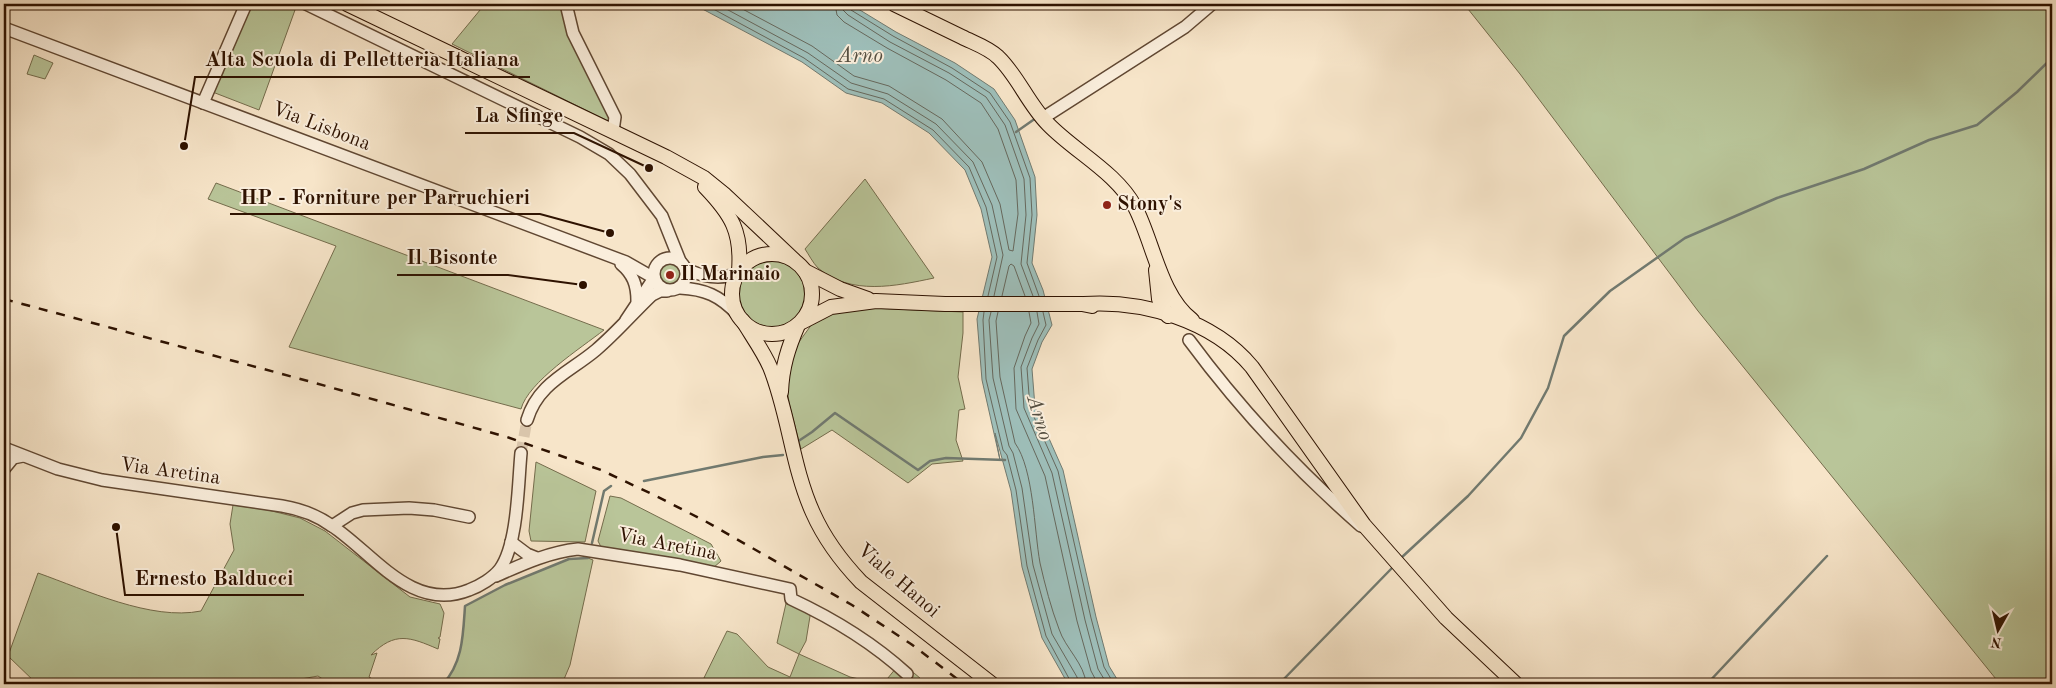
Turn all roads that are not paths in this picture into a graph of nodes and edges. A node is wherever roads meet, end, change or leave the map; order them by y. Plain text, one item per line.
1 (246, 4) edge
2 (306, 4) edge
3 (347, 4) edge
4 (566, 4) edge
5 (894, 4) edge
6 (1212, 4) edge
7 (4, 28) edge
8 (203, 103) junction
9 (1043, 118) junction
10 (613, 131) junction
11 (689, 170) junction
12 (652, 203) junction
13 (794, 260) junction
14 (621, 261) junction
15 (662, 261) junction
16 (683, 264) junction
17 (805, 271) junction
18 (739, 272) junction
19 (654, 278) junction
20 (680, 288) junction
21 (1163, 290) junction
22 (667, 291) junction
23 (637, 301) junction
24 (876, 301) junction
25 (1117, 303) junction
26 (1083, 304) junction
27 (1165, 312) junction
28 (1143, 316) junction
29 (740, 318) junction
30 (626, 320) junction
31 (800, 324) junction
32 (1209, 333) junction
33 (1186, 335) junction
34 (1256, 375) junction
35 (781, 400) junction
36 (527, 420) tunnel mouth
37 (4, 448) edge
38 (521, 453) tunnel mouth
39 (23, 456) junction
40 (7, 465) edge
41 (469, 517) dead end
42 (332, 526) junction
43 (1377, 541) junction
44 (511, 542) junction
45 (507, 557) junction
46 (537, 558) junction
47 (523, 564) junction
48 (492, 577) junction
49 (907, 674) dead end
50 (992, 684) edge
51 (1516, 684) edge

1 - 8 street
2 - 12 street
3 - 10 main road, Viale Hanoi
4 - 10 street
5 - 9 main road
6 - 9 street
7 - 8 street, Via Lisbona
8 - 14 street, Via Lisbona
9 - 21 main road
10 - 11 main road, Viale Hanoi
11 - 13 main road, Viale Hanoi
11 - 18 main road, Viale Hanoi
12 - 15 street
12 - 16 street
13 - 17 main road, Viale Hanoi
13 - 18 main road
14 - 15 street, Via Lisbona
14 - 19 street, Via Lisbona
14 - 23 street
15 - 16 street
15 - 19 street
16 - 18 street
16 - 20 street
17 - 24 main road
17 - 31 main road, Viale Hanoi
18 - 29 main road, Viale Hanoi
19 - 22 street
19 - 23 street
20 - 22 street, Viale Hanoi
20 - 29 street, Viale Hanoi
21 - 25 main road
21 - 27 main road
21 - 32 main road
22 - 30 street
23 - 30 street
24 - 26 main road
24 - 31 main road
25 - 26 main road
25 - 27 main road
26 - 28 main road
27 - 28 main road
27 - 32 main road
27 - 33 main road
28 - 33 main road
29 - 31 main road, Viale Hanoi
29 - 35 main road, Viale Hanoi
30 - 36 street
31 - 35 main road, Viale Hanoi
32 - 34 main road
33 - 34 main road
33 - 43 street
34 - 43 main road
35 - 50 main road, Viale Hanoi
37 - 39 street, Via Aretina
37 - 40 street
38 - 44 street, Via Aretina
39 - 40 street
39 - 42 street, Via Aretina
41 - 42 street
42 - 48 street, Via Aretina
43 - 51 main road
44 - 45 street, Via Aretina
44 - 46 street
45 - 47 street
45 - 48 street, Via Aretina
46 - 47 street, Via Aretina
46 - 49 street, Via Aretina
47 - 48 street, Via Aretina

